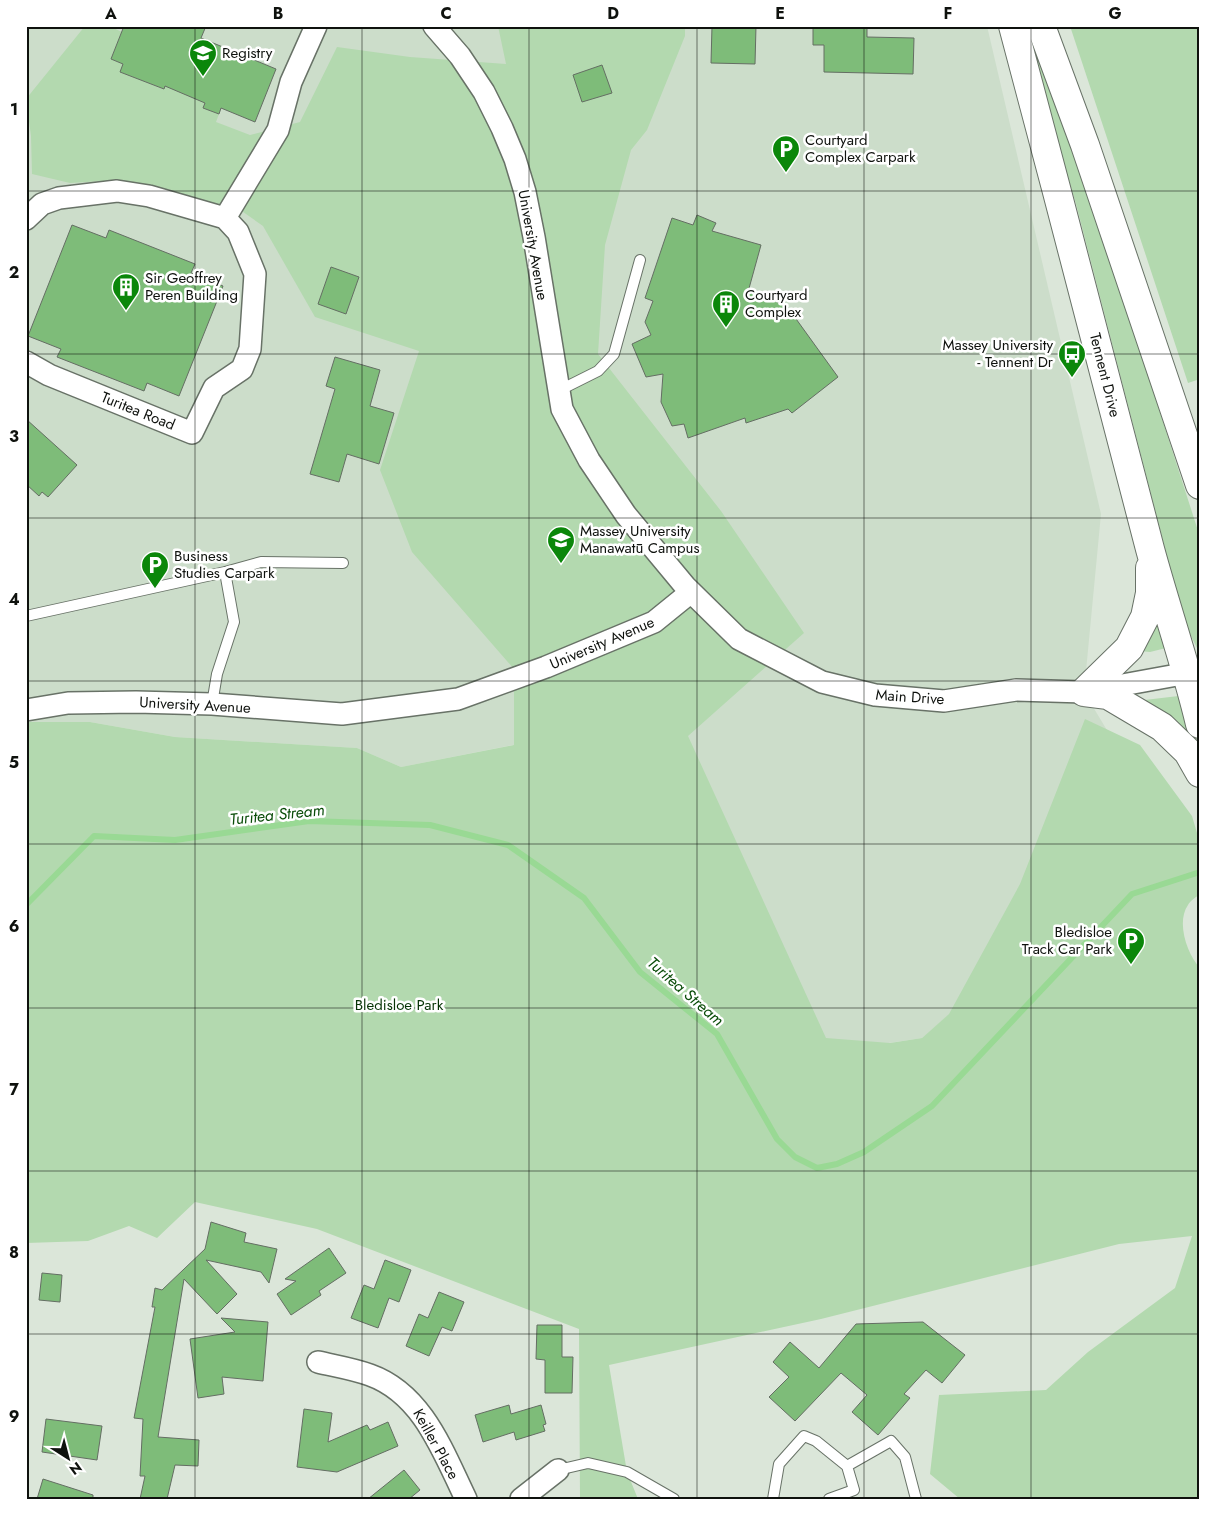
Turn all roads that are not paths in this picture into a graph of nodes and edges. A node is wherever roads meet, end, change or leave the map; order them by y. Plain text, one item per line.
1 (316, 26) edge
2 (434, 26) edge
3 (1013, 26) edge
4 (1041, 26) edge
5 (225, 218) junction
6 (26, 219) edge
7 (640, 260) dead end
8 (26, 362) edge
9 (558, 391) junction
10 (1200, 484) edge
11 (1151, 552) junction
12 (343, 563) dead end
13 (225, 572) junction
14 (691, 592) junction
15 (26, 616) edge
16 (1196, 672) edge
17 (1084, 692) junction
18 (212, 704) junction
19 (26, 710) edge
20 (1200, 724) edge
21 (1200, 773) edge
22 (318, 1362) dead end
23 (847, 1466) junction
24 (558, 1470) joint
25 (854, 1490) junction
26 (466, 1499) edge
27 (521, 1499) edge
28 (674, 1499) edge
29 (773, 1499) edge
30 (829, 1499) edge
31 (862, 1499) edge
32 (916, 1499) edge

1 - 5 street
2 - 9 street, University Avenue
3 - 11 main road, Tennent Drive
4 - 10 main road
5 - 6 street
5 - 8 street, Turitea Road
7 - 9 lane
9 - 14 street, University Avenue
11 - 16 main road, Tennent Drive
11 - 17 main road
12 - 13 lane
13 - 15 lane
13 - 18 lane
14 - 17 street, Main Drive
14 - 18 street, University Avenue
16 - 17 street, Main Drive
16 - 20 main road, Tennent Drive
17 - 21 main road
18 - 19 street, University Avenue
22 - 26 street, Keiller Place
23 - 25 lane
23 - 29 lane
23 - 32 lane
24 - 27 street
24 - 28 lane
25 - 30 lane
25 - 31 lane

